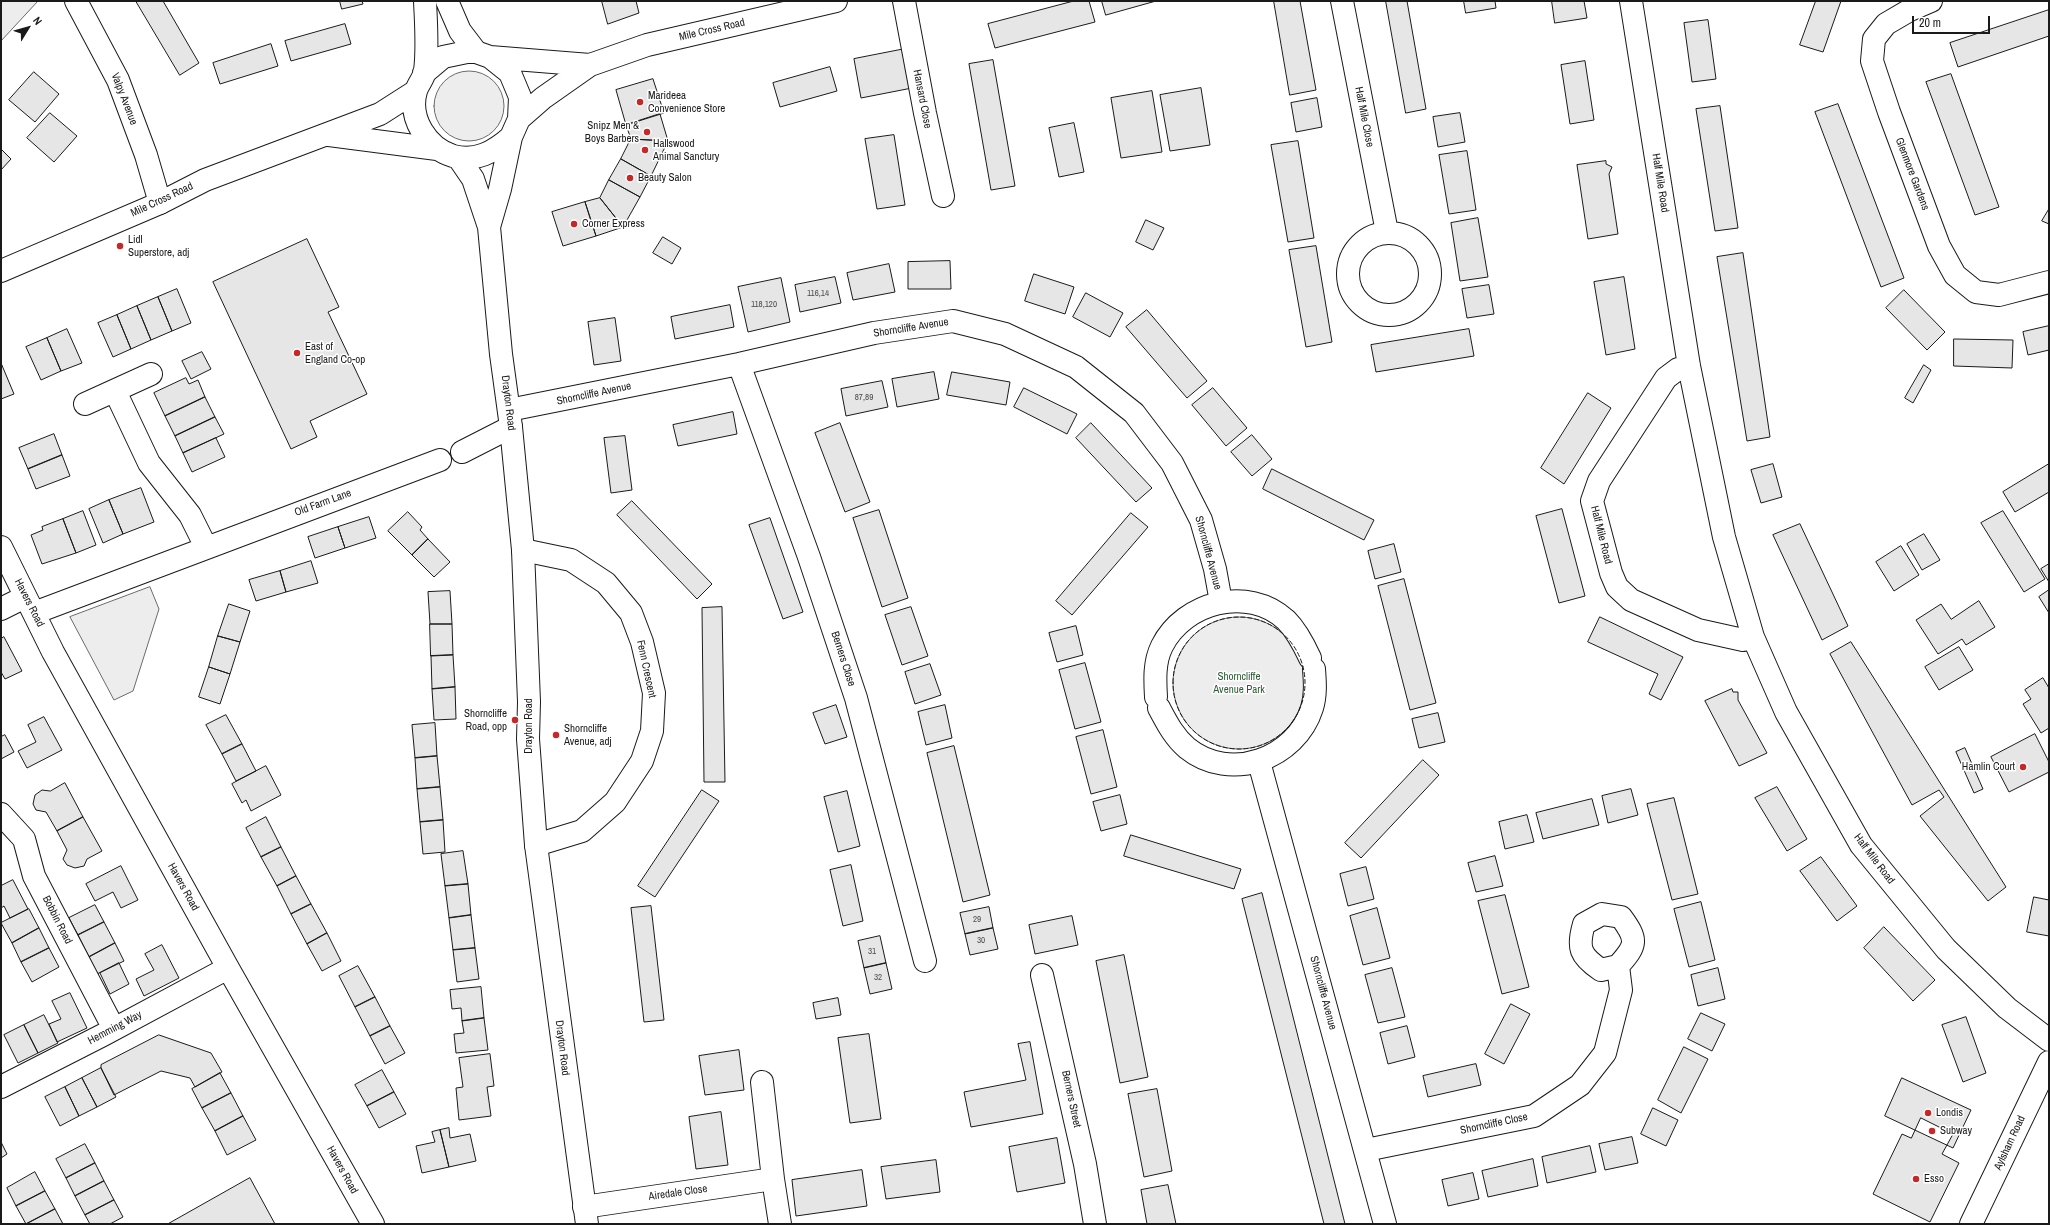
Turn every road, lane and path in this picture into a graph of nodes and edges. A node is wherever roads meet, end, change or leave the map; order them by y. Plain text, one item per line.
1 (76, 1) edge
2 (425, 1) edge
3 (447, 1) edge
4 (836, 1) edge
5 (904, 1) edge
6 (1342, 1) edge
7 (1631, 1) edge
8 (1931, 1) edge
9 (483, 54) junction
10 (590, 65) junction
11 (420, 82) junction
12 (515, 128) junction
13 (325, 135) junction
14 (437, 149) junction
15 (458, 157) junction
16 (943, 196) dead end
17 (160, 203) junction
18 (489, 227) junction
19 (1387, 232) dead end
20 (1, 271) edge
21 (2049, 282) edge
22 (739, 364) junction
23 (1689, 366) junction
24 (151, 374) dead end
25 (115, 391) junction
26 (85, 404) dead end
27 (510, 418) junction
28 (462, 452) dead end
29 (440, 460) dead end
30 (1, 547) edge
31 (206, 547) junction
32 (523, 550) junction
33 (1221, 602) junction
34 (29, 605) junction
35 (1, 609) edge
36 (1753, 637) junction
37 (1259, 762) junction
38 (1, 814) edge
39 (536, 845) junction
40 (925, 961) dead end
41 (1618, 966) dead end
42 (228, 968) junction
43 (1042, 975) dead end
44 (114, 1029) junction
45 (2049, 1040) edge
46 (2049, 1062) edge
47 (762, 1082) dead end
48 (1, 1087) edge
49 (1366, 1150) junction
50 (773, 1179) junction
51 (585, 1216) edge
52 (373, 1224) edge
53 (780, 1224) edge
54 (1095, 1224) edge
55 (1385, 1224) edge
56 (1971, 1224) edge

1 - 17 street, Valpy Avenue
2 - 11 street
3 - 9 street, Drayton Road
4 - 10 street, Mile Cross Road
5 - 16 street, Hansard Close
6 - 19 street, Half Mile Close
7 - 23 street, Half Mile Road
8 - 21 street, Glenmore Gardens
9 - 10 street, Mile Cross Road
9 - 11 street
9 - 12 street, Drayton Road
10 - 12 street, Mile Cross Road
11 - 13 street, Mile Cross Road
11 - 14 street
12 - 15 street
12 - 18 street, Drayton Road
13 - 14 street, Mile Cross Road
13 - 17 street, Mile Cross Road
14 - 15 street
15 - 18 street, Drayton Road
17 - 20 street, Mile Cross Road
18 - 27 street, Drayton Road
22 - 27 street, Shorncliffe Avenue
22 - 33 street, Shorncliffe Avenue
22 - 40 street, Berners Close
23 - 36 street, Half Mile Road
23 - 36 street, Half Mile Road
24 - 25 street
25 - 26 street
25 - 31 street
27 - 28 street
27 - 32 street, Drayton Road
29 - 31 street, Old Farm Lane
30 - 34 street, Havers Road
31 - 34 street, Old Farm Lane
32 - 39 street, Drayton Road
32 - 39 street, Fenn Crescent
33 - 37 street, Shorncliffe Avenue
33 - 37 street, Shorncliffe Avenue
34 - 35 street
34 - 42 street, Havers Road
36 - 45 street, Half Mile Road
37 - 49 street, Shorncliffe Avenue
38 - 44 street, Bobbin Road
39 - 51 street, Drayton Road
41 - 49 street, Shorncliffe Close
42 - 44 street, Hemming Way
42 - 52 street, Havers Road
43 - 54 street, Berners Street
44 - 48 street, Hemming Way
46 - 56 street, Aylsham Road
47 - 50 street
49 - 55 street, Shorncliffe Avenue
50 - 51 street, Airedale Close
50 - 53 street

